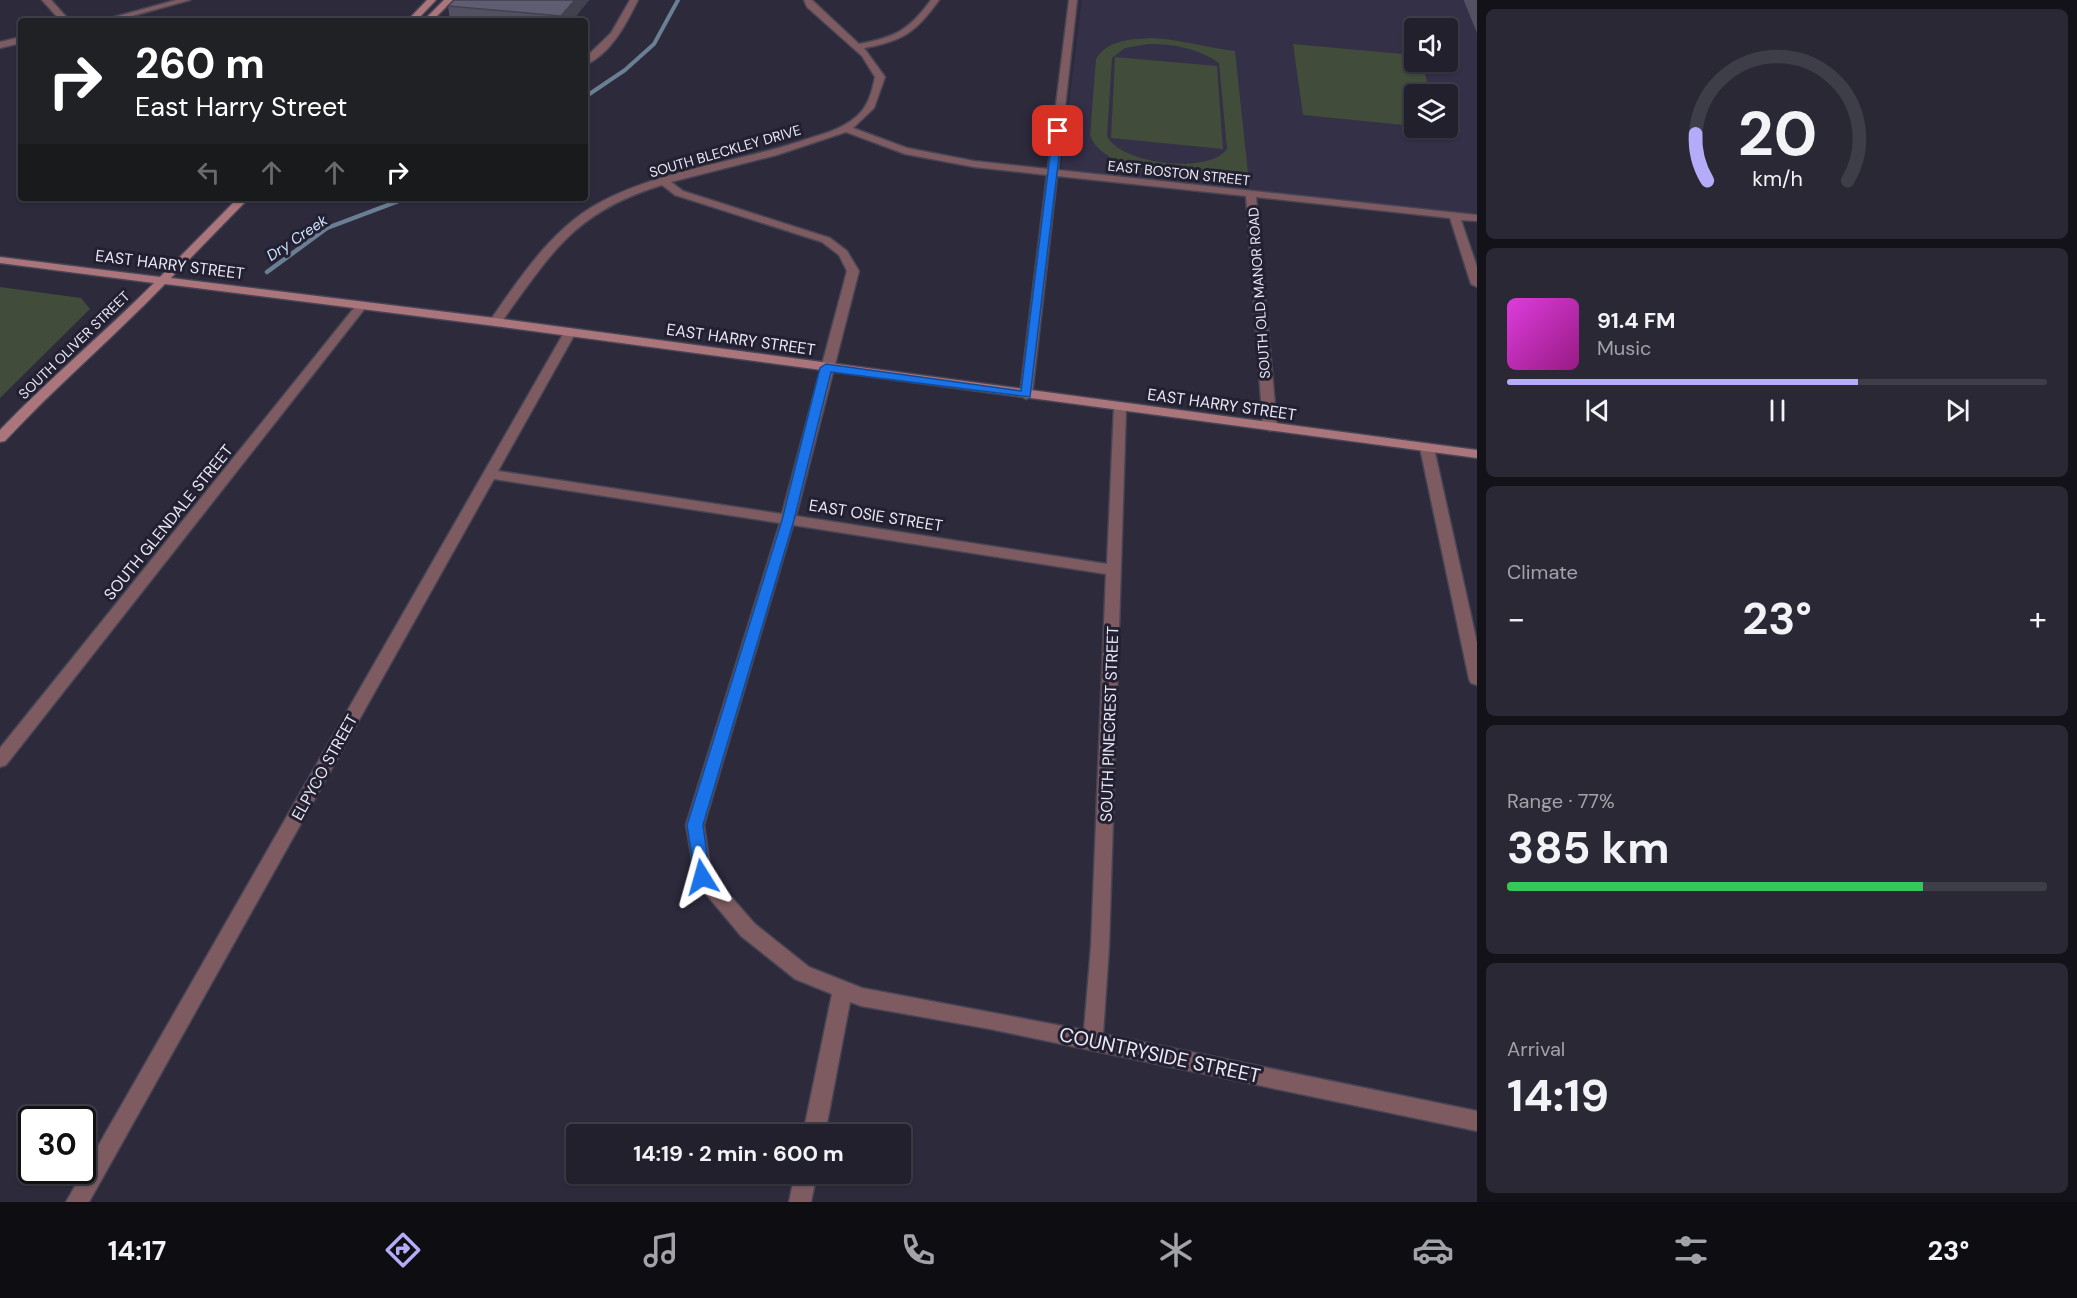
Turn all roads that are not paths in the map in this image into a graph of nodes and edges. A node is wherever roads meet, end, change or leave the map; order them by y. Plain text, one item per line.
1 (46, 0) edge
2 (186, 0) edge
3 (432, 0) edge
4 (449, 0) edge
5 (634, 0) edge
6 (808, 0) edge
7 (935, 0) edge
8 (1073, 0) edge
9 (63, 18) edge
10 (116, 18) edge
11 (414, 18) edge
12 (430, 18) edge
13 (18, 41) edge
14 (0, 45) edge
15 (857, 47) junction
16 (588, 60) edge
17 (846, 129) junction
18 (1054, 173) junction
19 (664, 181) junction
20 (1251, 195) junction
21 (241, 201) edge
22 (1455, 216) junction
23 (1477, 218) edge
24 (0, 260) edge
25 (163, 280) junction
26 (1477, 284) edge
27 (362, 305) junction
28 (495, 322) junction
29 (570, 332) junction
30 (826, 368) junction
31 (1026, 395) junction
32 (1120, 407) junction
33 (1270, 427) junction
34 (0, 438) edge
35 (1427, 448) junction
36 (1477, 454) edge
37 (489, 474) junction
38 (788, 520) junction
39 (1115, 570) junction
40 (1477, 679) edge
41 (0, 760) edge
42 (843, 990) junction
43 (1093, 1041) junction
44 (1477, 1121) edge
45 (816, 1124) edge
46 (804, 1184) edge
47 (77, 1202) edge
48 (800, 1202) edge

1 - 9 street
2 - 10 street
3 - 11 main road
4 - 12 main road
5 - 16 street
6 - 15 street, SOUTH BLECKLEY DRIVE
7 - 15 street
8 - 18 street
13 - 14 street
15 - 17 street, SOUTH BLECKLEY DRIVE
17 - 18 street, EAST BOSTON STREET
17 - 19 street, SOUTH BLECKLEY DRIVE
18 - 20 street, EAST BOSTON STREET
18 - 31 street
19 - 28 street, SOUTH BLECKLEY DRIVE
19 - 30 street, COUNTRYSIDE STREET
20 - 22 street, EAST BOSTON STREET
20 - 33 street, SOUTH OLD MANOR ROAD
21 - 25 main road, SOUTH OLIVER STREET
22 - 23 street, EAST BOSTON STREET
22 - 26 street
24 - 25 main road, EAST HARRY STREET
25 - 27 main road, EAST HARRY STREET
25 - 34 main road, SOUTH OLIVER STREET
27 - 28 main road, EAST HARRY STREET
27 - 41 street, SOUTH GLENDALE STREET
28 - 29 main road, EAST HARRY STREET
29 - 30 main road, EAST HARRY STREET
29 - 37 street, ELPYCO STREET
30 - 31 main road, EAST HARRY STREET
30 - 38 street, COUNTRYSIDE STREET
31 - 32 main road, EAST HARRY STREET
32 - 33 main road, EAST HARRY STREET
32 - 39 street, SOUTH PINECREST STREET
33 - 35 main road, EAST HARRY STREET
35 - 36 main road, EAST HARRY STREET
35 - 40 street
37 - 38 street, EAST OSIE STREET
37 - 47 street, ELPYCO STREET
38 - 39 street, EAST OSIE STREET
38 - 42 street, COUNTRYSIDE STREET
39 - 43 street, SOUTH PINECREST STREET
42 - 43 street, COUNTRYSIDE STREET
42 - 45 street
43 - 44 street, COUNTRYSIDE STREET
46 - 48 street

